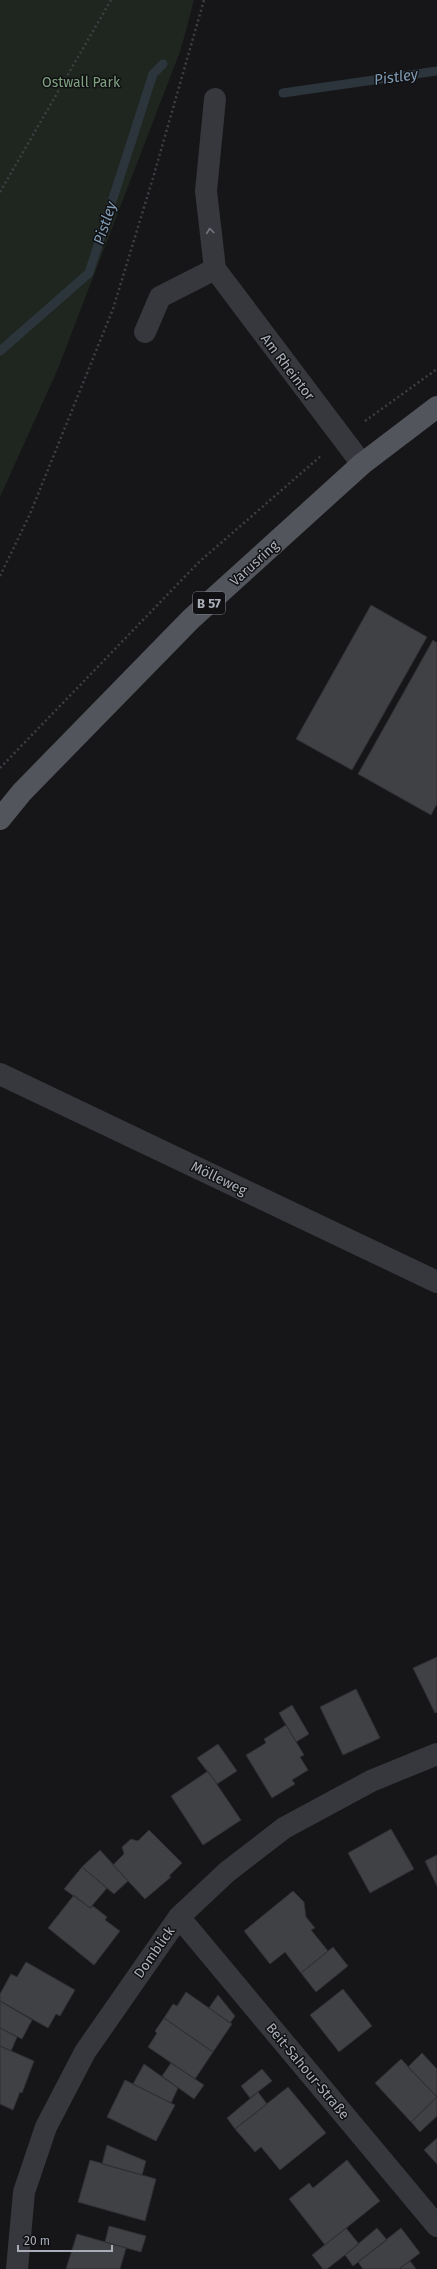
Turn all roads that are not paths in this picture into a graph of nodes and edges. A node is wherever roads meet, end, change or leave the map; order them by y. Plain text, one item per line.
1 (215, 99) dead end
2 (215, 269) junction
3 (145, 332) dead end
4 (437, 407) edge
5 (362, 464) junction
6 (0, 819) edge
7 (0, 1074) edge
8 (437, 1282) edge
9 (437, 1754) edge
10 (179, 1917) junction
11 (437, 2226) edge
12 (17, 2269) edge

2 -> 1 street
2 - 3 street
2 - 5 street, Am Rheintor
4 - 5 main road, Varusring / B 57
5 - 6 main road, Varusring / B 57
7 - 8 street, Mölleweg
9 - 10 street, Domblick
10 - 11 street, Beit-Sahour-Straße
10 - 12 street, Domblick

